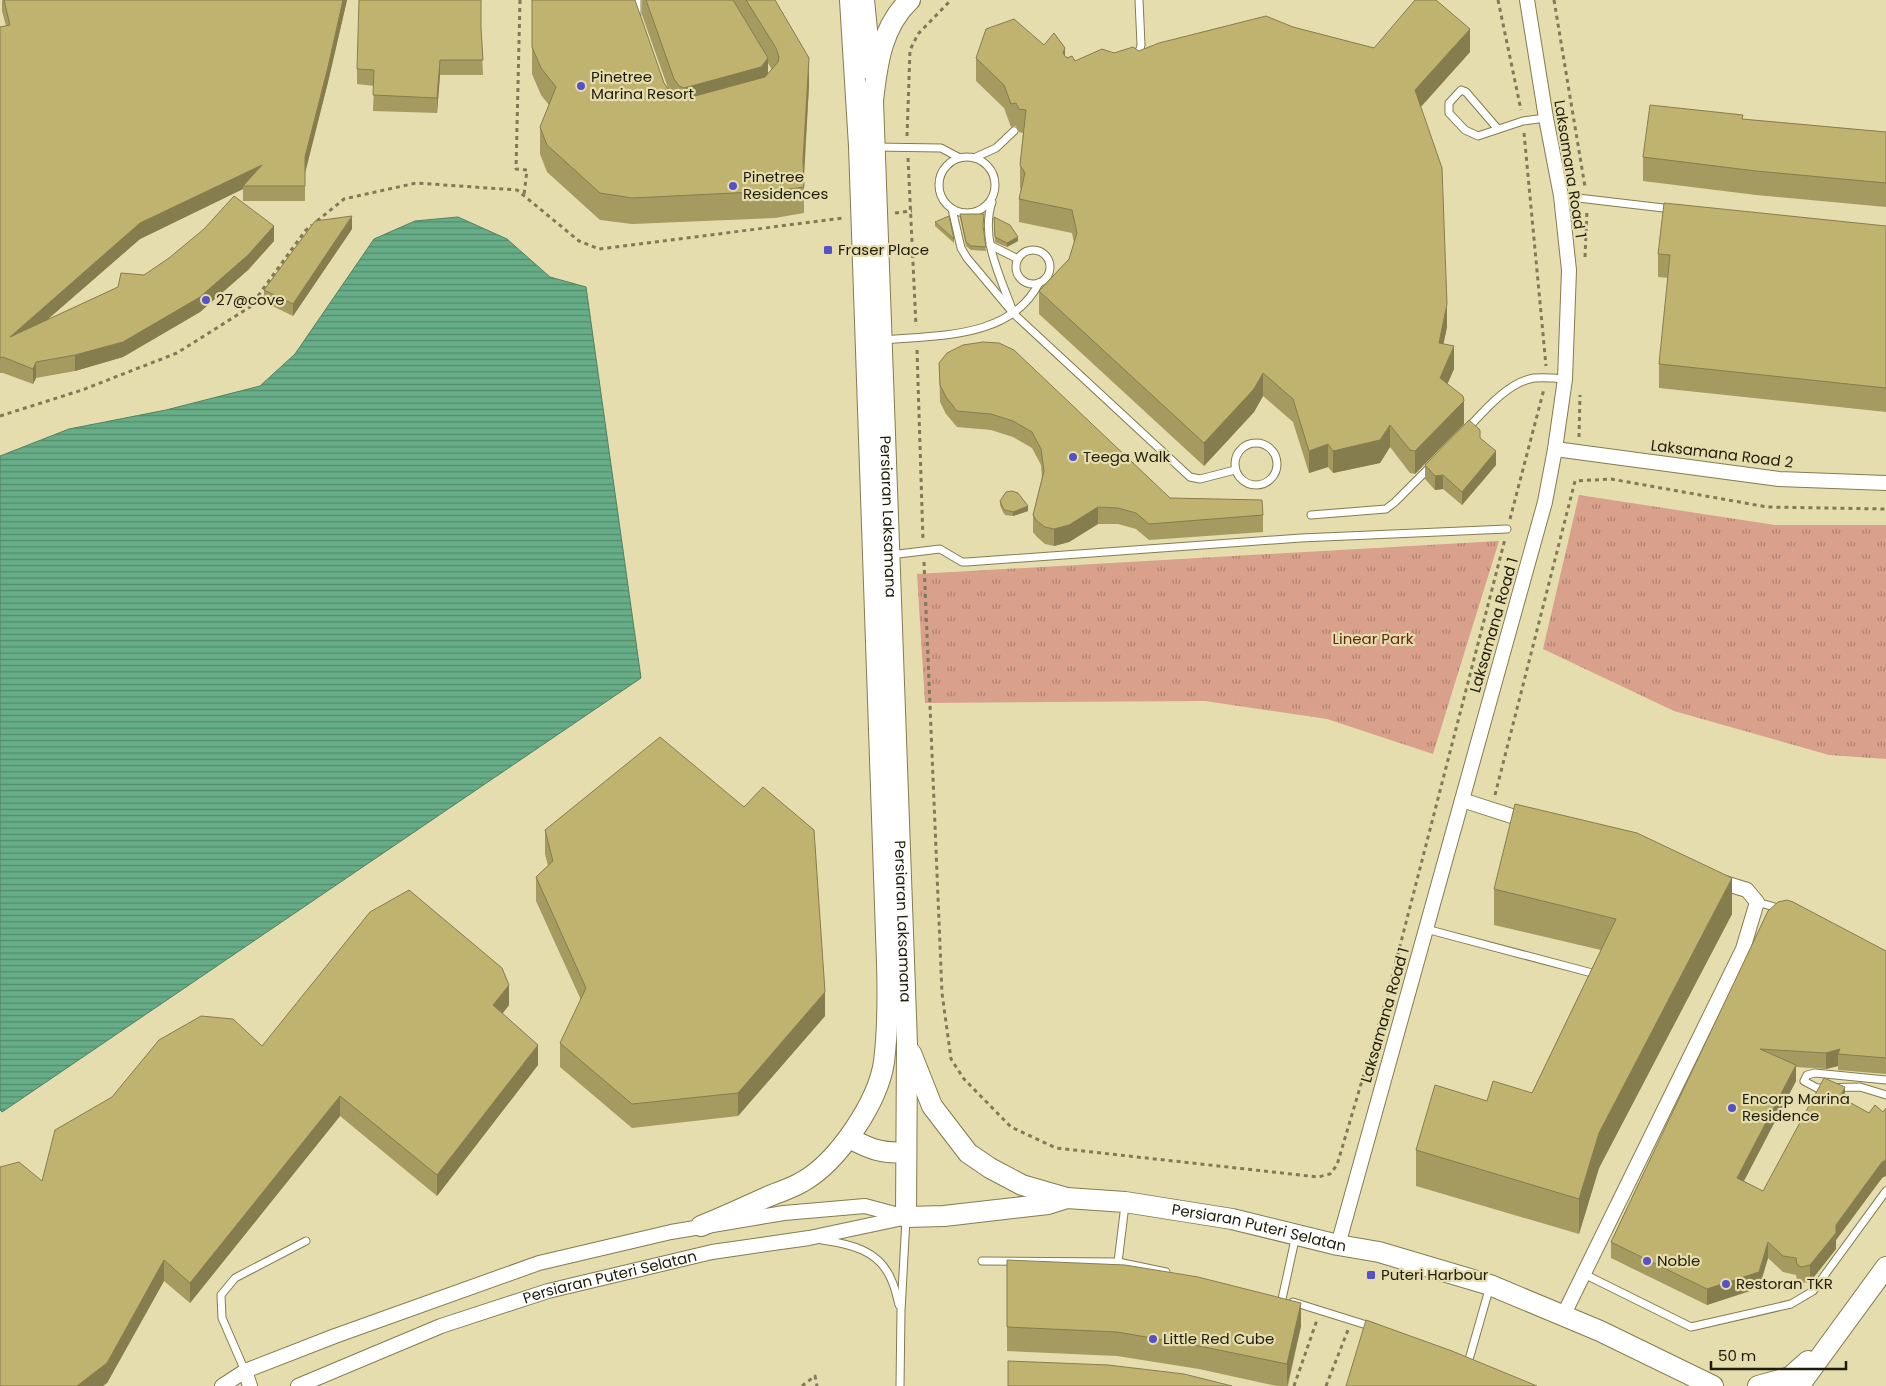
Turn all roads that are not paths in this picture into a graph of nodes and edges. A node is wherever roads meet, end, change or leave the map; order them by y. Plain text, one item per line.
1 (637, 0) edge
2 (850, 0) edge
3 (864, 0) edge
4 (910, 0) edge
5 (1139, 0) edge
6 (1527, 0) edge
7 (640, 25) edge
8 (1130, 58) edge
9 (873, 100) junction
10 (1546, 118) junction
11 (1497, 128) junction
12 (1014, 131) dead end
13 (867, 147) junction
14 (958, 157) junction
15 (976, 157) junction
16 (995, 192) junction
17 (1561, 196) junction
18 (952, 209) junction
19 (1683, 210) edge
20 (870, 215) junction
21 (990, 245) junction
22 (1018, 259) junction
23 (1039, 283) junction
24 (1014, 314) junction
25 (882, 341) junction
26 (1565, 379) junction
27 (1462, 434) edge
28 (1555, 449) junction
29 (1435, 462) edge
30 (1235, 470) junction
31 (1886, 482) edge
32 (1311, 515) dead end
33 (1507, 529) road end
34 (890, 555) junction
35 (1462, 800) junction
36 (1548, 828) edge
37 (1700, 875) edge
38 (1757, 902) junction
39 (1786, 910) edge
40 (1426, 929) junction
41 (1592, 973) edge
42 (907, 1044) junction
43 (1886, 1080) edge
44 (1886, 1095) edge
45 (849, 1138) junction
46 (906, 1152) junction
47 (1886, 1191) edge
48 (1067, 1198) junction
49 (1125, 1202) junction
50 (906, 1217) junction
51 (701, 1226) junction
52 (1296, 1235) junction
53 (809, 1238) junction
54 (306, 1241) dead end
55 (1338, 1245) junction
56 (982, 1261) dead end
57 (1118, 1262) junction
58 (1886, 1267) edge
59 (1584, 1274) junction
60 (1176, 1275) edge
61 (1490, 1284) junction
62 (1273, 1297) edge
63 (1282, 1299) junction
64 (901, 1311) junction
65 (1563, 1316) junction
66 (1378, 1329) edge
67 (1827, 1346) junction
68 (1459, 1359) edge
69 (1468, 1363) junction
70 (1477, 1366) edge
71 (245, 1371) junction
72 (222, 1386) edge
73 (250, 1386) edge
74 (298, 1386) edge
75 (900, 1386) edge
76 (1713, 1386) edge
77 (1758, 1386) edge
78 (1799, 1386) edge

1 - 7 lane
2 - 13 street
3 - 9 street
4 - 9 street
5 - 8 lane
6 - 10 street, Laksamana Road 1
9 - 13 street
10 - 11 lane
10 - 17 street, Laksamana Road 1
11 - 11 lane
12 - 15 lane
13 - 14 lane
13 - 20 street
14 - 15 lane
14 - 18 lane
15 - 16 lane
16 - 18 lane
16 - 21 lane
17 - 19 lane
17 - 26 street, Laksamana Road 1
18 - 24 lane
20 - 25 street, Persiaran Laksamana
20 - 45 street
21 - 22 lane
21 - 24 lane
22 - 23 lane
22 - 23 lane
23 - 24 lane
24 - 25 lane
24 - 30 lane
25 - 34 street, Persiaran Laksamana
26 - 27 lane
26 - 28 street, Laksamana Road 1
28 - 31 street, Laksamana Road 2
28 - 35 street, Laksamana Road 1
29 - 32 lane
30 - 30 lane
33 - 34 lane
34 - 42 street, Persiaran Laksamana
35 - 36 street
35 - 40 street, Laksamana Road 1
37 - 38 street
38 - 39 lane
38 - 59 street
40 - 41 lane
40 - 55 street, Laksamana Road 1
42 - 46 street, Persiaran Laksamana
42 - 48 street
43 - 44 lane
45 - 46 street
45 - 51 street
46 - 50 street, Persiaran Laksamana
47 - 59 lane
48 - 49 street, Persiaran Puteri Selatan
48 - 50 street, Persiaran Puteri Selatan
49 - 52 street, Persiaran Puteri Selatan
49 - 57 lane
50 - 51 street, Persiaran Puteri Selatan
50 - 53 street, Persiaran Puteri Selatan
50 - 64 lane
51 - 71 street, Persiaran Puteri Selatan
52 - 55 street, Persiaran Puteri Selatan
52 - 63 lane
53 - 64 lane
53 - 74 street, Persiaran Puteri Selatan
54 - 71 lane
55 - 61 street, Persiaran Puteri Selatan
56 - 57 lane
57 - 60 lane
58 - 67 street
59 - 65 street
61 - 65 street, Persiaran Puteri Selatan
61 - 69 lane
62 - 63 lane
63 - 66 lane
64 - 75 lane
65 - 76 street, Persiaran Puteri Selatan
67 - 77 street
67 - 78 street
68 - 69 lane
69 - 70 lane
71 - 72 street, Persiaran Puteri Selatan
71 - 73 street

